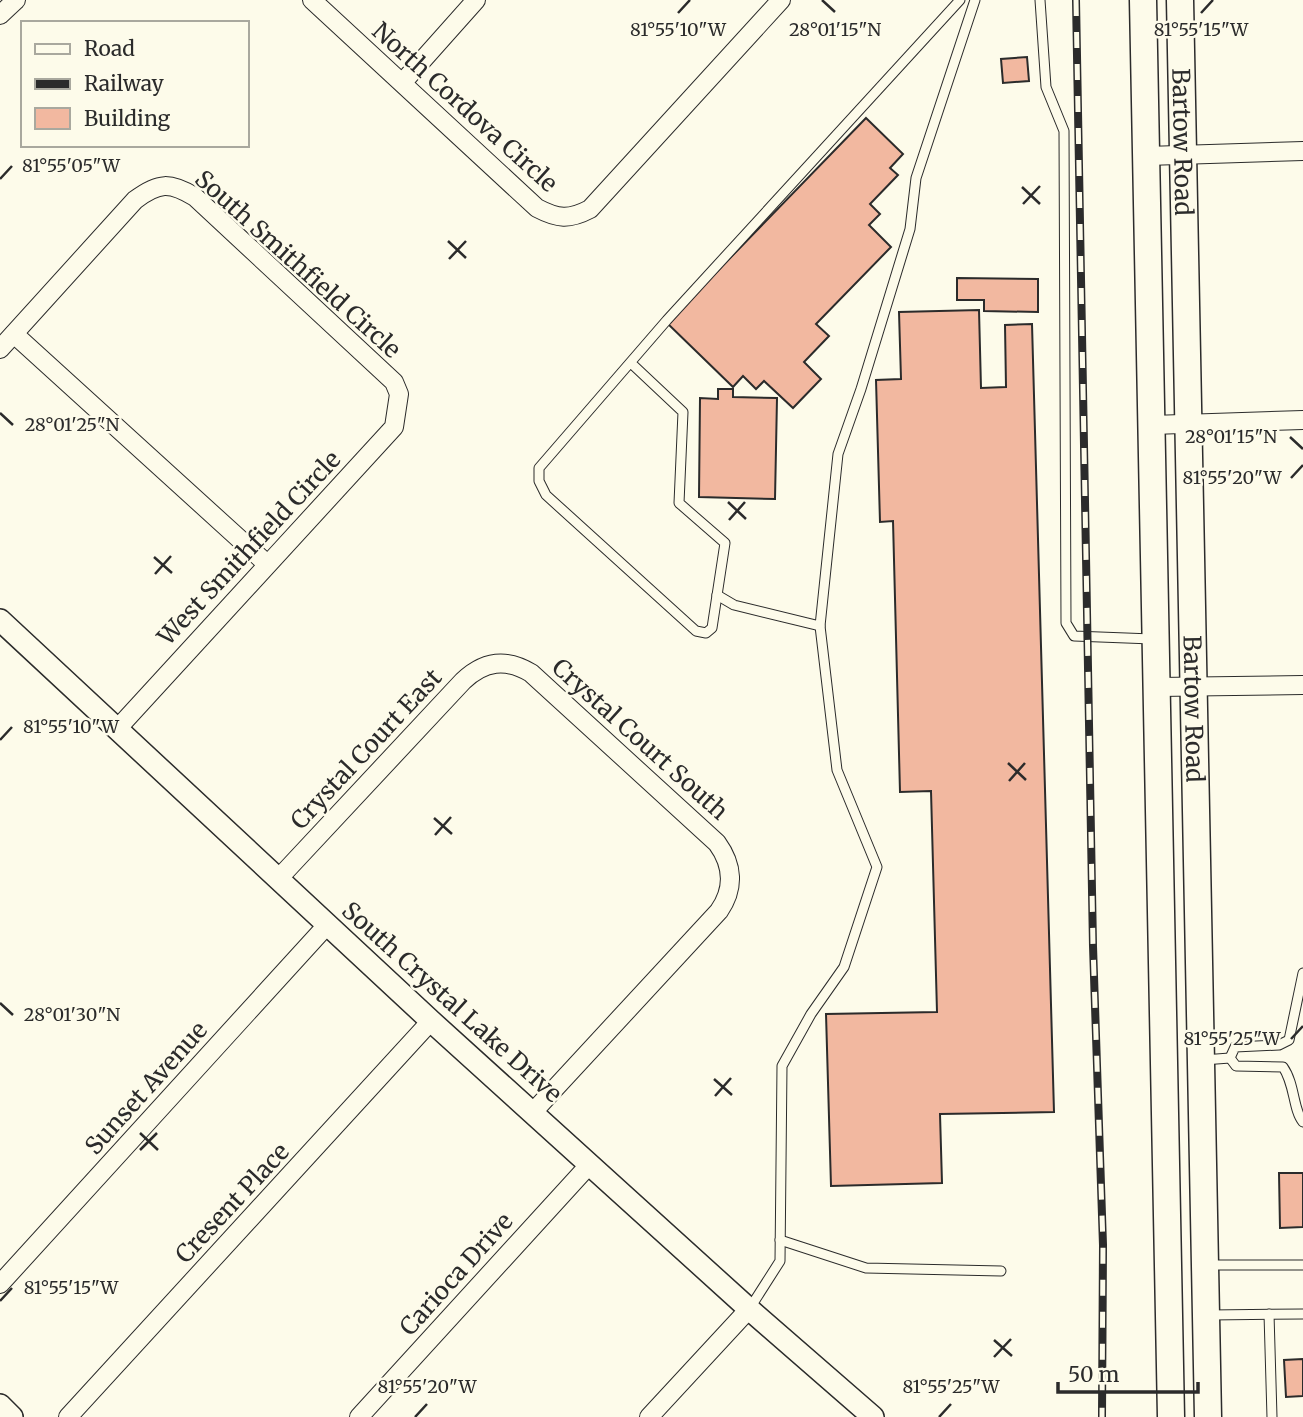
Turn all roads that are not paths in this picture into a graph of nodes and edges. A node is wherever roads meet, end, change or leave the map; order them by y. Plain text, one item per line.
1 (16, 0) edge
2 (312, 0) edge
3 (476, 0) edge
4 (781, 0) edge
5 (960, 0) edge
6 (975, 0) edge
7 (1040, 0) edge
8 (1143, 0) edge
9 (1180, 0) edge
10 (0, 15) edge
11 (402, 82) junction
12 (1303, 151) edge
13 (1183, 153) junction
14 (1147, 156) junction
15 (14, 334) junction
16 (0, 349) edge
17 (632, 363) junction
18 (399, 394) joint
19 (1303, 420) edge
20 (1188, 422) junction
21 (1152, 425) junction
22 (267, 564) junction
23 (718, 595) junction
24 (0, 620) edge
25 (820, 626) junction
26 (1157, 640) junction
27 (494, 663) joint
28 (1303, 685) edge
29 (1158, 687) junction
30 (1194, 687) junction
31 (117, 728) junction
32 (279, 878) junction
33 (328, 924) junction
34 (1303, 973) edge
35 (432, 1021) junction
36 (1230, 1058) junction
37 (1201, 1060) junction
38 (534, 1111) junction
39 (1303, 1122) edge
40 (590, 1164) junction
41 (780, 1240) junction
42 (1205, 1265) junction
43 (1303, 1265) edge
44 (1001, 1271) dead end
45 (0, 1283) edge
46 (749, 1309) junction
47 (1269, 1314) junction
48 (1303, 1314) edge
49 (1206, 1315) junction
50 (0, 1405) edge
51 (12, 1417) edge
52 (68, 1417) edge
53 (359, 1417) edge
54 (649, 1417) edge
55 (873, 1417) edge
56 (1171, 1417) edge
57 (1208, 1417) edge
58 (1272, 1417) edge

1 - 10 street
2 - 11 street, North Cordova Circle
3 - 11 street
4 - 11 street, North Cordova Circle
5 - 17 lane
6 - 25 lane
7 - 26 lane
8 - 14 main road, Bartow Road
9 - 13 main road, Bartow Road
12 - 13 street
13 - 14 street
13 - 20 main road, Bartow Road
14 - 21 main road, Bartow Road
15 - 16 street
15 - 18 street, South Smithfield Circle
15 - 22 street
17 - 23 lane
17 - 23 lane
18 - 22 street, West Smithfield Circle
19 - 20 street
20 - 21 street
20 - 30 main road, Bartow Road
21 - 26 main road, Bartow Road
22 - 31 street, West Smithfield Circle
23 - 25 lane
24 - 31 street, South Crystal Lake Drive
25 - 41 lane
26 - 29 main road, Bartow Road
27 - 32 street, Crystal Court East
27 - 38 street, Crystal Court South
28 - 30 street
29 - 30 street
29 - 56 main road, Bartow Road
30 - 37 main road, Bartow Road
31 - 32 street, South Crystal Lake Drive
32 - 33 street, South Crystal Lake Drive
33 - 35 street, South Crystal Lake Drive
33 - 45 street, Sunset Avenue
34 - 36 lane
35 - 38 street, South Crystal Lake Drive
35 - 52 street, Cresent Place
36 - 37 lane
36 - 39 lane
37 - 42 main road, Bartow Road
38 - 40 street, South Crystal Lake Drive
40 - 46 street, South Crystal Lake Drive
40 - 53 street, Carioca Drive
41 - 44 lane
41 - 46 lane
42 - 43 lane
42 - 49 main road, Bartow Road
46 - 54 street
46 - 55 street, South Crystal Lake Drive
47 - 48 lane
47 - 49 lane
47 - 58 lane
49 - 57 main road, Bartow Road
50 - 51 street

